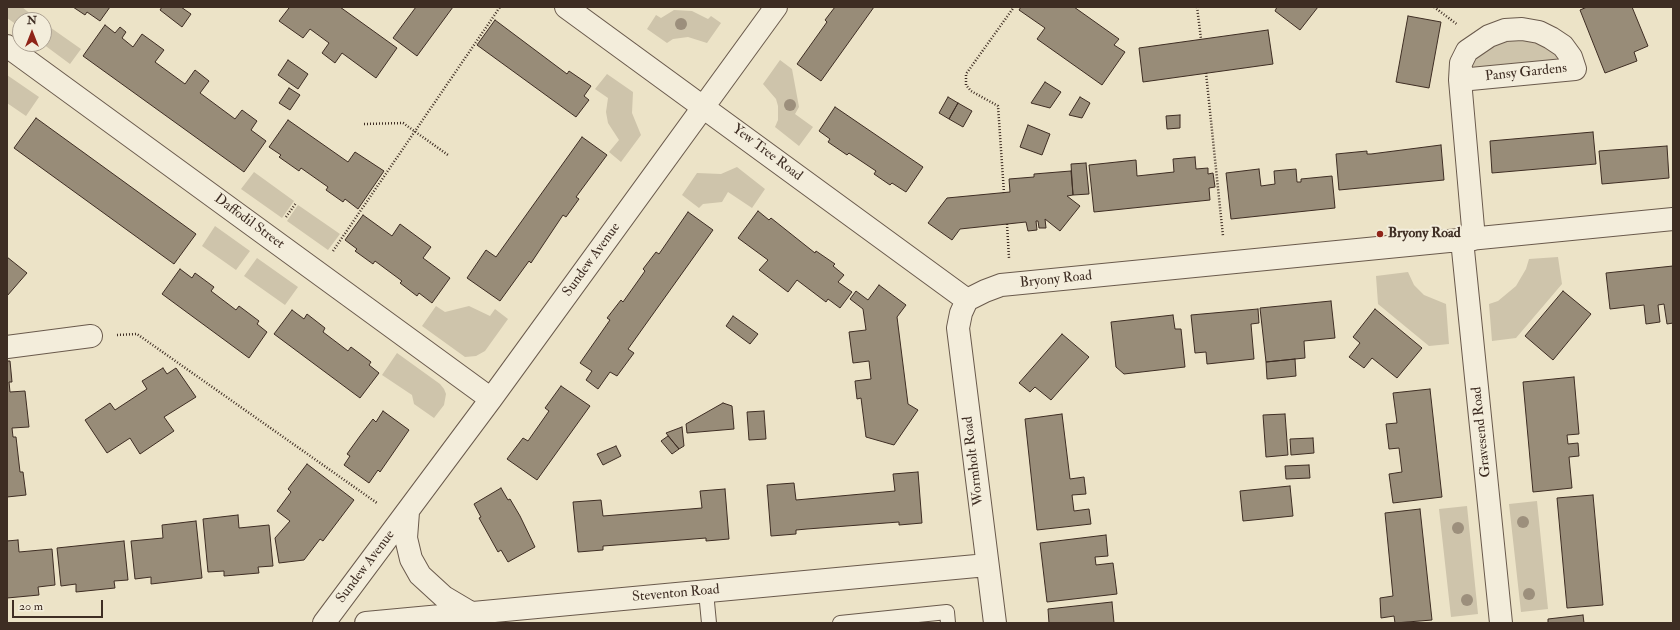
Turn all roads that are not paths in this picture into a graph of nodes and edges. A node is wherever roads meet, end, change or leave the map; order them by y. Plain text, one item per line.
1 (566, 7) edge
2 (776, 7) edge
3 (7, 46) edge
4 (1460, 80) junction
5 (704, 106) junction
6 (1673, 219) edge
7 (1468, 240) junction
8 (967, 300) junction
9 (91, 336) road end
10 (7, 348) edge
11 (492, 399) junction
12 (408, 512) junction
13 (987, 565) junction
14 (706, 592) junction
15 (471, 613) junction
16 (324, 623) edge
17 (366, 623) edge
18 (709, 623) edge
19 (840, 623) edge
20 (948, 623) edge
21 (995, 623) edge
22 (1501, 623) edge

1 - 5 street, Yew Tree Road
2 - 5 street, Sundew Avenue
3 - 11 street, Daffodil Street
4 - 4 street, Pansy Gardens
4 - 7 street, Pansy Gardens
5 - 8 street, Yew Tree Road
5 - 11 street, Sundew Avenue
6 - 7 street, Bryony Road
7 - 8 street, Bryony Road
7 - 22 street, Gravesend Road
8 - 13 street, Wormholt Road
9 - 10 street
11 - 12 street, Sundew Avenue
12 - 15 street, Sundew Avenue
12 - 16 street, Sundew Avenue
13 - 14 street, Steventon Road
13 - 21 street, Wormholt Road
14 - 15 street, Steventon Road
14 - 18 lane
15 - 17 street, Steventon Road
19 - 20 lane

